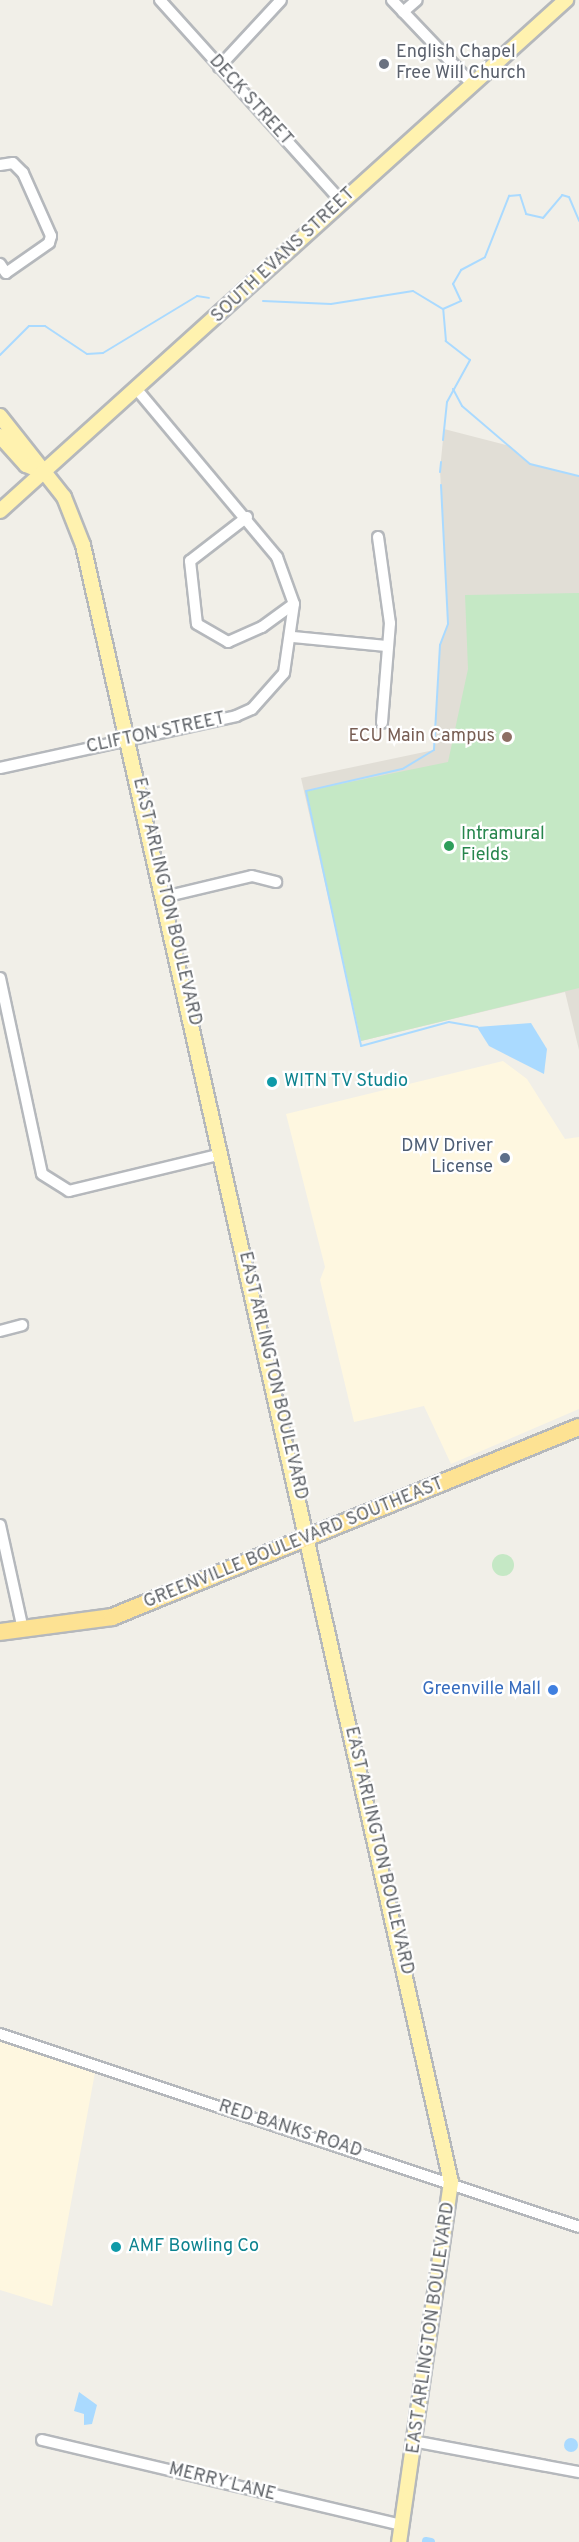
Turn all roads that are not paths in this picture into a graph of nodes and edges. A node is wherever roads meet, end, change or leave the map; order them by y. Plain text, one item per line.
1 (160, 0) edge
2 (281, 0) edge
3 (392, 0) edge
4 (417, 0) edge
5 (566, 0) edge
6 (403, 12) junction
7 (219, 67) junction
8 (472, 84) junction
9 (0, 165) edge
10 (342, 202) junction
11 (0, 264) edge
12 (138, 391) junction
13 (0, 416) edge
14 (0, 436) edge
15 (43, 472) junction
16 (0, 511) edge
17 (247, 517) junction
18 (378, 537) dead end
19 (294, 604) junction
20 (293, 636) junction
21 (387, 646) junction
22 (382, 723) dead end
23 (130, 739) junction
24 (0, 768) edge
25 (276, 882) dead end
26 (164, 897) junction
27 (0, 978) edge
28 (222, 1154) junction
29 (22, 1325) dead end
30 (0, 1331) edge
31 (579, 1427) edge
32 (0, 1525) edge
33 (309, 1540) junction
34 (23, 1630) junction
35 (0, 1632) edge
36 (0, 2034) edge
37 (451, 2182) junction
38 (579, 2227) edge
39 (42, 2440) dead end
40 (418, 2442) junction
41 (579, 2472) edge
42 (402, 2525) junction
43 (399, 2542) edge

1 - 7 street, DECK STREET
2 - 7 street
3 - 6 street
4 - 6 street
5 - 8 main road, SOUTH EVANS STREET
6 - 8 street
7 - 10 street, DECK STREET
8 - 10 main road, SOUTH EVANS STREET
9 - 11 street
10 - 12 main road, SOUTH EVANS STREET
12 - 15 main road, SOUTH EVANS STREET
12 - 17 street, CLIFTON STREET
13 - 15 main road, EAST ARLINGTON BOULEVARD
14 - 15 main road
15 - 16 main road, SOUTH EVANS STREET
15 - 23 main road, EAST ARLINGTON BOULEVARD
17 - 19 street, CLIFTON STREET
17 - 19 street
18 - 21 street
19 - 20 street, CLIFTON STREET
20 - 21 street
20 - 23 street, CLIFTON STREET
21 - 22 street
23 - 24 street, CLIFTON STREET
23 - 26 main road, EAST ARLINGTON BOULEVARD
25 - 26 street
26 - 28 main road, EAST ARLINGTON BOULEVARD
27 - 28 street
28 - 33 main road, EAST ARLINGTON BOULEVARD
29 - 30 street
31 - 33 highway, GREENVILLE BOULEVARD SOUTHEAST
32 - 34 street
33 - 34 highway, GREENVILLE BOULEVARD SOUTHEAST
33 - 37 main road, EAST ARLINGTON BOULEVARD
34 - 35 highway, GREENVILLE BOULEVARD SOUTHEAST
36 - 37 street, RED BANKS ROAD
37 - 38 street, RED BANKS ROAD
37 - 40 main road, EAST ARLINGTON BOULEVARD
39 - 42 street, MERRY LANE
40 - 41 street
40 - 42 main road, EAST ARLINGTON BOULEVARD
42 - 43 main road, EAST ARLINGTON BOULEVARD

